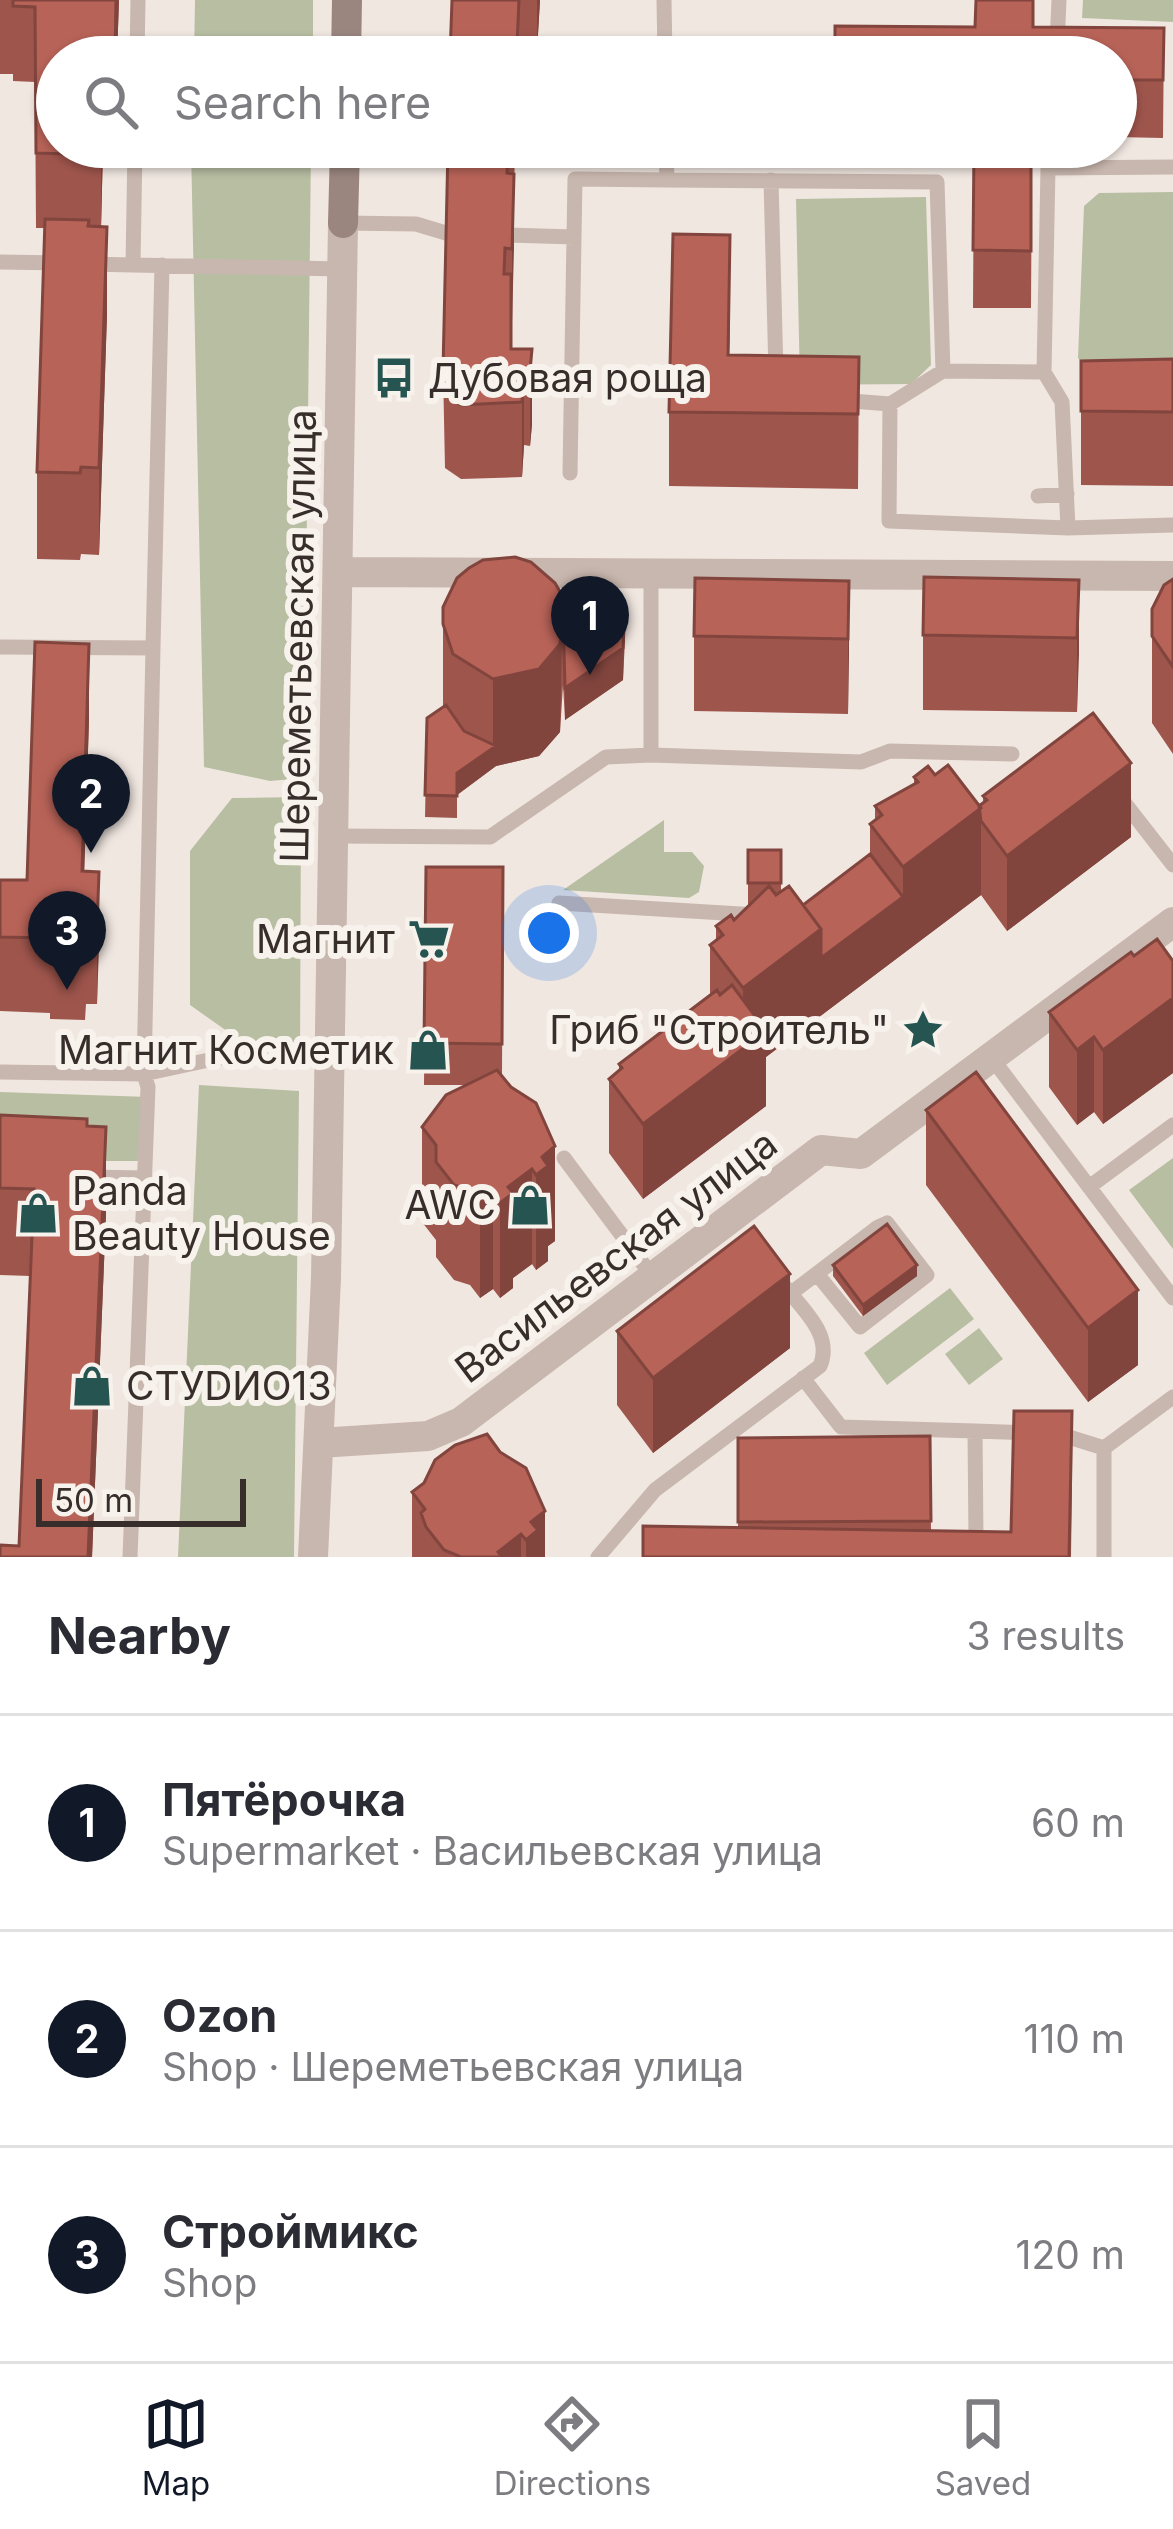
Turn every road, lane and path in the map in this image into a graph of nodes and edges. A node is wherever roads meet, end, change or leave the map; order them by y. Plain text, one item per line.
1 (138, 0) edge
2 (347, 0) edge
3 (664, 0) edge
4 (1059, 0) edge
5 (137, 36) edge
6 (346, 36) edge
7 (665, 36) edge
8 (1058, 36) edge
9 (1137, 167) edge
10 (1173, 167) edge
11 (135, 168) edge
12 (345, 168) edge
13 (667, 168) edge
14 (1048, 168) edge
15 (771, 180) junction
16 (667, 181) junction
17 (344, 223) junction
18 (446, 233) edge
19 (507, 235) edge
20 (574, 237) junction
21 (0, 262) edge
22 (133, 265) junction
23 (162, 265) junction
24 (343, 269) junction
25 (943, 371) junction
26 (1044, 371) junction
27 (777, 394) edge
28 (822, 398) edge
29 (1062, 402) junction
30 (1084, 402) edge
31 (890, 404) junction
32 (570, 473) dead end
33 (1067, 494) junction
34 (1038, 496) dead end
35 (1173, 525) edge
36 (1068, 528) junction
37 (338, 572) junction
38 (651, 574) junction
39 (1173, 576) edge
40 (0, 647) edge
41 (153, 648) junction
42 (1012, 754) dead end
43 (651, 755) junction
44 (1110, 784) edge
45 (333, 836) junction
46 (1173, 866) edge
47 (559, 902) dead end
48 (782, 916) edge
49 (1173, 922) edge
50 (329, 1053) junction
51 (991, 1058) junction
52 (0, 1072) edge
53 (144, 1074) junction
54 (1173, 1124) edge
55 (564, 1158) dead end
56 (62, 1176) edge
57 (145, 1178) junction
58 (1089, 1187) junction
59 (767, 1264) edge
60 (817, 1274) junction
61 (653, 1277) junction
62 (790, 1294) junction
63 (1173, 1298) edge
64 (803, 1378) junction
65 (1173, 1397) edge
66 (841, 1427) junction
67 (976, 1431) junction
68 (319, 1443) junction
69 (840, 1448) edge
70 (1104, 1448) junction
71 (130, 1557) edge
72 (313, 1557) edge
73 (598, 1557) edge
74 (963, 1557) edge
75 (1104, 1557) edge

1 - 5 lane
2 - 6 street
3 - 7 lane
4 - 8 lane
9 - 10 lane
11 - 22 lane
12 - 17 street, Шереметьевская улица
13 - 16 lane
14 - 26 lane
15 - 16 lane
15 - 25 lane
15 - 27 lane
16 - 20 lane
17 - 18 lane
17 - 24 street, Шереметьевская улица
19 - 20 lane
20 - 32 lane
21 - 22 lane
22 - 23 lane
23 - 24 lane
23 - 41 lane
24 - 37 street, Шереметьевская улица
25 - 26 lane
25 - 31 lane
26 - 29 lane
28 - 31 lane
29 - 30 lane
29 - 33 lane
31 - 36 lane
33 - 34 lane
33 - 36 lane
35 - 36 lane
37 - 38 street
37 - 45 street, Шереметьевская улица
38 - 39 street
38 - 43 lane
40 - 41 lane
41 - 53 lane
42 - 43 lane
43 - 45 lane
44 - 46 lane
45 - 50 street, Шереметьевская улица
47 - 48 lane
49 - 51 street, Васильевская улица
50 - 53 lane
50 - 68 street, Шереметьевская улица
51 - 58 lane
51 - 61 street, Васильевская улица
52 - 53 lane
53 - 57 lane
54 - 58 lane
55 - 61 lane
56 - 57 lane
57 - 71 lane
58 - 63 lane
59 - 62 lane
60 - 60 lane
60 - 62 lane
61 - 68 street, Васильевская улица
62 - 64 lane
64 - 66 lane
64 - 73 lane
65 - 70 lane
66 - 67 lane
66 - 69 lane
67 - 70 lane
67 - 74 lane
68 - 72 street, Шереметьевская улица
70 - 75 lane

